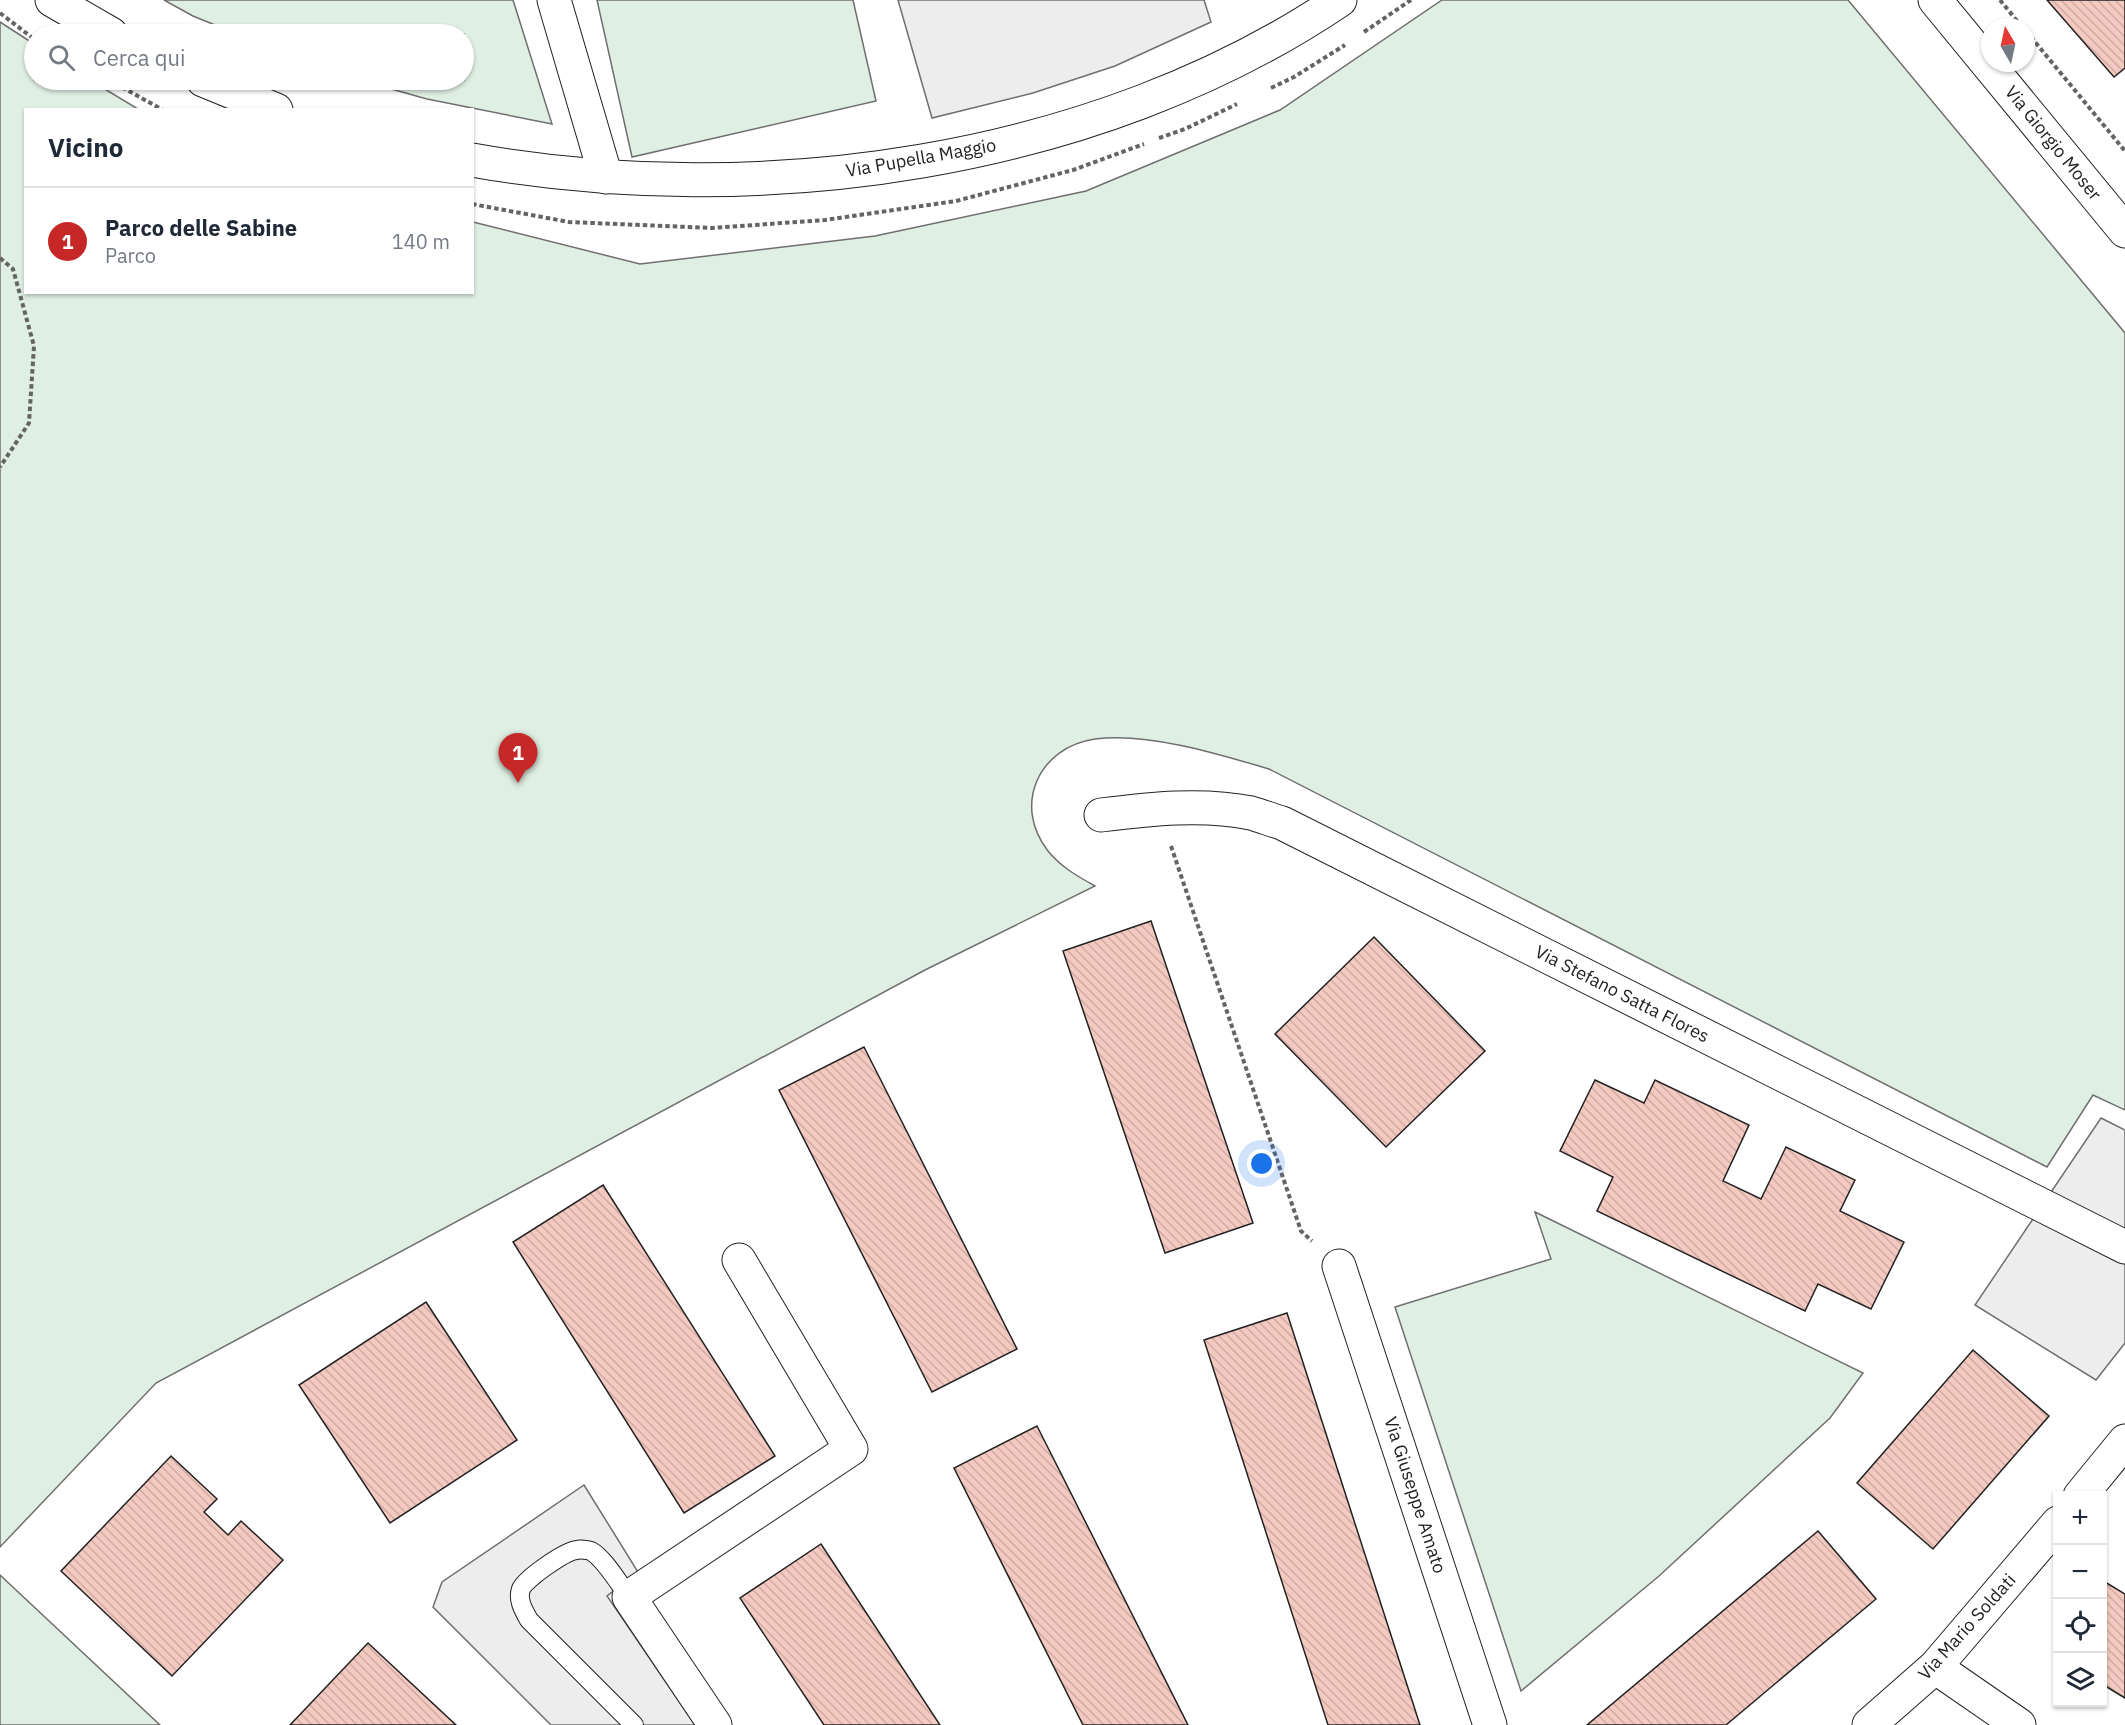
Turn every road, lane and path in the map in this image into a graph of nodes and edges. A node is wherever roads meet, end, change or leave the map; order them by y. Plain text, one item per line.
1 (52, 0) edge
2 (554, 0) edge
3 (1935, 0) edge
4 (2000, 0) edge
5 (1332, 2) edge
6 (0, 13) edge
7 (2015, 18) edge
8 (94, 24) edge
9 (24, 31) edge
10 (2035, 43) edge
11 (127, 90) edge
12 (227, 90) edge
13 (159, 108) edge
14 (271, 108) edge
15 (2125, 151) edge
16 (474, 160) edge
17 (606, 177) junction
18 (2125, 231) edge
19 (0, 258) edge
20 (0, 467) edge
21 (1158, 808) junction
22 (1101, 815) dead end
23 (2125, 1247) edge
24 (739, 1260) dead end
25 (1339, 1266) joint
26 (2125, 1441) edge
27 (2084, 1491) edge
28 (2053, 1529) edge
29 (629, 1598) junction
30 (1935, 1667) junction
31 (634, 1725) edge
32 (715, 1725) edge
33 (1490, 1725) edge
34 (1869, 1725) edge
35 (2019, 1725) edge

1 - 8 street
2 - 17 street
3 - 18 street, Via Giorgio Moser
4 - 7 path
5 - 17 street, Via Pupella Maggio
6 - 9 path
10 - 15 path
11 - 13 path
12 - 14 street
16 - 17 street, Via Pupella Maggio
19 - 20 path
21 - 22 street, Via Stefano Satta Flores
21 - 23 street, Via Stefano Satta Flores
21 - 25 path
24 - 29 street
25 - 33 street, Via Giuseppe Amato
26 - 27 street
28 - 30 street, Via Mario Soldati
29 - 31 lane
29 - 32 street
30 - 34 street, Via Mario Soldati
30 - 35 street

